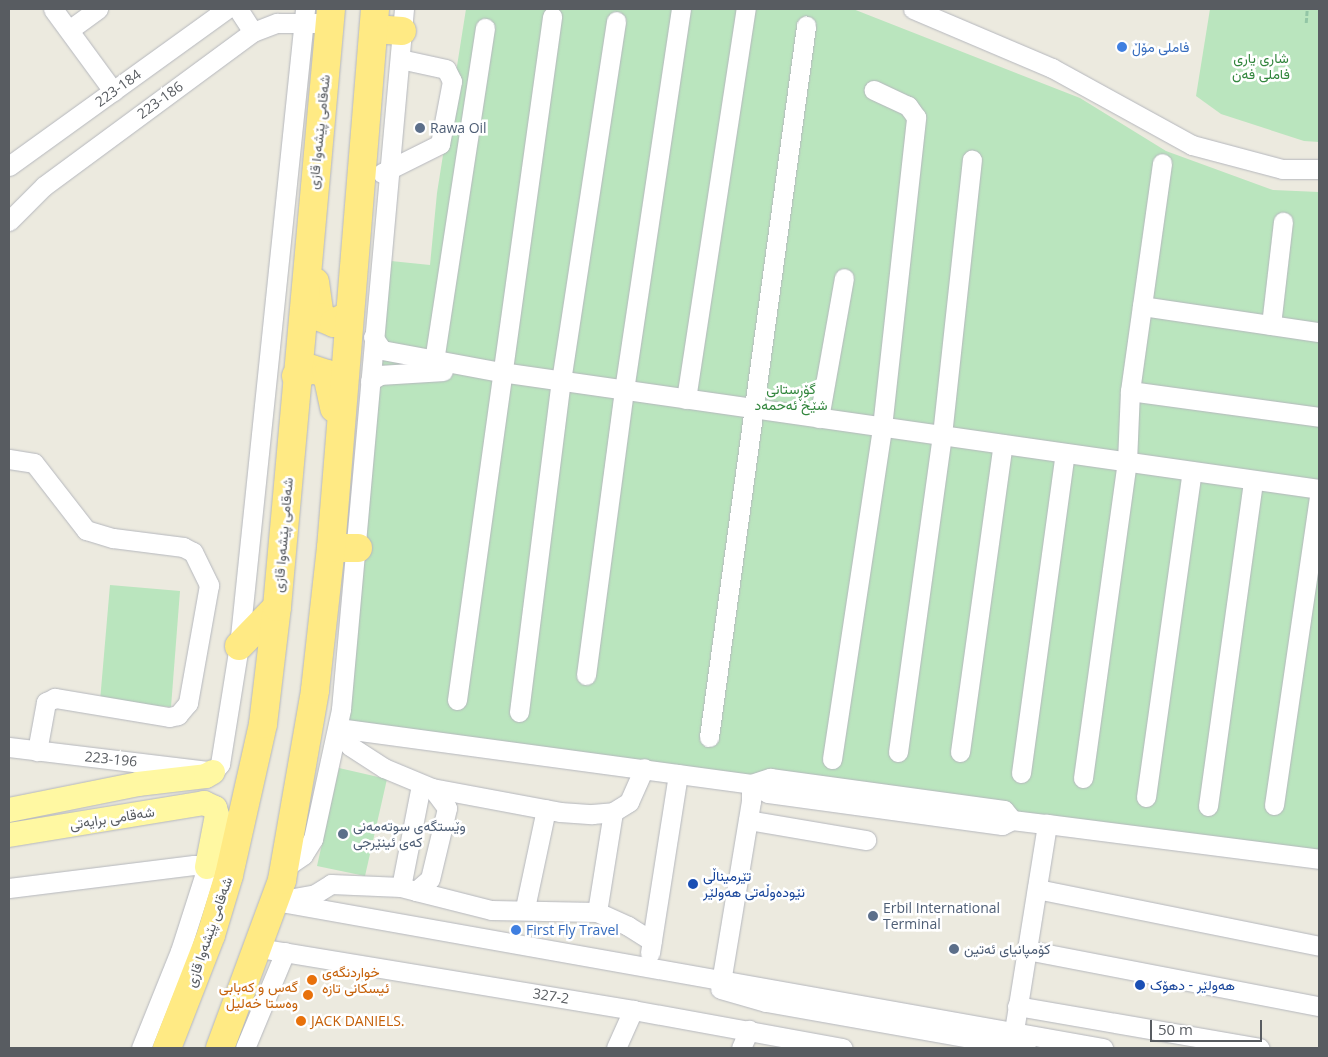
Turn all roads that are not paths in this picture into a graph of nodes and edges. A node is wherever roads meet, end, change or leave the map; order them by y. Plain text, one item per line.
1 (54, 9) edge
2 (98, 9) edge
3 (226, 9) edge
4 (238, 9) edge
5 (681, 9) edge
6 (746, 9) edge
7 (913, 9) edge
8 (318, 16) edge
9 (552, 17) dead end
10 (375, 19) edge
11 (403, 20) edge
12 (616, 21) dead end
13 (806, 26) dead end
14 (485, 28) dead end
15 (69, 30) junction
16 (253, 32) junction
17 (400, 59) junction
18 (873, 90) dead end
19 (113, 91) junction
20 (972, 160) dead end
21 (1162, 163) dead end
22 (9, 166) edge
23 (1319, 169) edge
24 (389, 171) junction
25 (363, 179) junction
26 (310, 220) junction
27 (9, 221) edge
28 (1283, 222) dead end
29 (844, 278) dead end
30 (1142, 306) junction
31 (349, 315) junction
32 (1271, 325) junction
33 (1319, 332) edge
34 (373, 336) junction
35 (434, 361) junction
36 (502, 372) junction
37 (296, 376) junction
38 (370, 381) junction
39 (561, 381) junction
40 (624, 390) junction
41 (1130, 391) junction
42 (686, 399) junction
43 (754, 408) junction
44 (1319, 417) edge
45 (818, 418) junction
46 (882, 427) junction
47 (942, 435) junction
48 (1003, 444) junction
49 (1065, 453) junction
50 (338, 454) junction
51 (9, 459) edge
52 (1128, 462) junction
53 (1192, 471) junction
54 (1253, 480) junction
55 (1319, 489) edge
56 (1319, 498) edge
57 (345, 548) junction
58 (277, 607) junction
59 (239, 646) junction
60 (586, 675) dead end
61 (457, 700) dead end
62 (519, 712) dead end
63 (338, 728) junction
64 (709, 737) dead end
65 (9, 747) edge
66 (38, 751) junction
67 (898, 752) dead end
68 (960, 752) dead end
69 (832, 759) dead end
70 (644, 768) junction
71 (213, 772) junction
72 (1021, 773) dead end
73 (678, 774) junction
74 (1083, 778) dead end
75 (751, 784) junction
76 (427, 786) junction
77 (1146, 797) dead end
78 (1274, 805) dead end
79 (1208, 806) dead end
80 (546, 809) junction
81 (9, 810) edge
82 (613, 812) junction
83 (748, 820) junction
84 (1047, 824) junction
85 (9, 835) edge
86 (866, 840) dead end
87 (1319, 859) edge
88 (284, 868) junction
89 (218, 871) junction
90 (9, 888) edge
91 (408, 889) junction
92 (1037, 889) junction
93 (274, 906) junction
94 (525, 908) junction
95 (596, 912) junction
96 (652, 941) junction
97 (1319, 946) edge
98 (272, 950) junction
99 (1027, 950) junction
100 (647, 972) junction
101 (721, 984) junction
102 (1017, 1006) junction
103 (1319, 1006) edge
104 (633, 1010) junction
105 (749, 1030) junction
106 (1018, 1042) edge
107 (141, 1048) edge
108 (167, 1048) edge
109 (220, 1048) edge
110 (245, 1048) edge
111 (616, 1048) edge
112 (741, 1048) edge
113 (843, 1048) edge
114 (1104, 1048) edge
115 (1259, 1048) edge

1 - 15 street
2 - 15 street
3 - 19 street, 223-184
4 - 16 street
5 - 40 street
6 - 42 street
7 - 23 street
8 - 16 street, 223-186
8 - 26 highway, شەقامی پێشەوا قازی
8 - 59 street
9 - 36 street
10 - 11 highway
10 - 25 highway
11 - 17 street
12 - 39 street
13 - 43 street
14 - 35 street
15 - 19 street
16 - 27 street, 223-186
17 - 24 street
17 - 24 street
18 - 46 street
19 - 22 street, 223-184
20 - 47 street
21 - 30 street
24 - 25 street
24 - 34 street
25 - 31 highway
26 - 31 highway
26 - 37 highway, شەقامی پێشەوا قازی
28 - 32 street
29 - 45 street
30 - 32 street
30 - 41 street
31 - 50 highway
32 - 33 street
34 - 35 street
34 - 38 street
35 - 36 street
36 - 38 street
36 - 39 street
36 - 61 street
37 - 50 highway
37 - 58 highway, شەقامی پێشەوا قازی
38 - 57 street
39 - 40 street
39 - 62 street
40 - 42 street
40 - 60 street
41 - 44 street
41 - 52 street
42 - 43 street
43 - 45 street
43 - 64 street
45 - 46 street
46 - 47 street
46 - 69 street
47 - 48 street
47 - 67 street
48 - 49 street
48 - 68 street
49 - 52 street
49 - 72 street
50 - 57 highway
51 - 66 street
52 - 53 street
52 - 74 street
53 - 54 street
53 - 77 street
54 - 55 street
54 - 79 street
56 - 78 street
57 - 63 street
57 - 88 highway
58 - 59 highway
58 - 89 highway, شەقامی پێشەوا قازی
59 - 71 street
63 - 70 street
63 - 76 street
63 - 88 street
65 - 66 street, 223-196
66 - 71 street, 223-196
70 - 73 street
70 - 82 street
71 - 81 main road, شەقامی برایەتی
73 - 75 street
73 - 96 street
75 - 83 street
75 - 84 street
76 - 80 street
76 - 91 street
76 - 91 street
80 - 82 street
80 - 94 street
82 - 95 street
83 - 86 street
83 - 101 street
84 - 87 street
84 - 92 street
85 - 89 main road, شەقامی برایەتی
88 - 93 highway
89 - 90 street
89 - 107 street
89 - 108 highway, شەقامی پێشەوا قازی
91 - 93 street
91 - 94 street
92 - 97 street
92 - 99 street
93 - 98 highway
93 - 100 street
94 - 95 street
95 - 96 street
96 - 100 street
98 - 104 street, 327-2
98 - 109 highway
98 - 110 street
99 - 102 street
99 - 103 street
100 - 101 street
101 - 106 street
102 - 106 street
102 - 115 street
104 - 105 street, 327-2
104 - 111 street
105 - 112 street
105 - 113 street, 327-2
106 - 114 street

